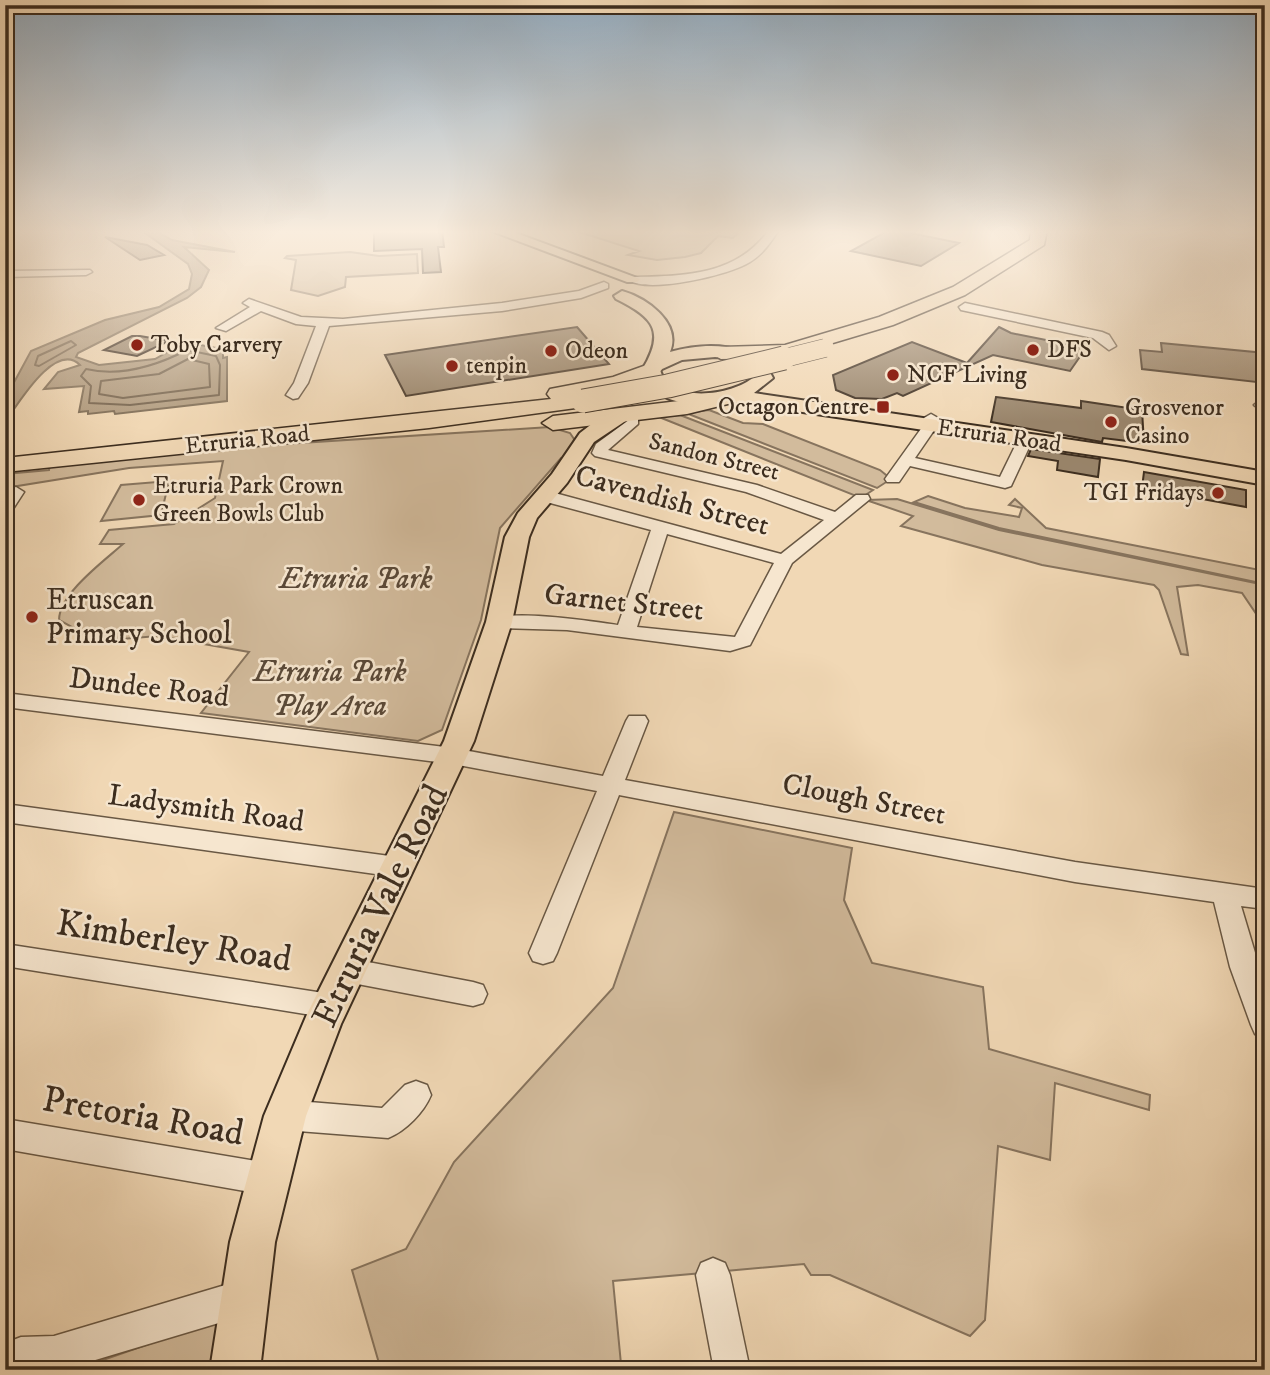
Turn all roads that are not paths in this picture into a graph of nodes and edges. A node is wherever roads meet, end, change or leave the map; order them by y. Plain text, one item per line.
1 (584, 294) edge
2 (620, 294) edge
3 (648, 294) edge
4 (951, 294) edge
5 (968, 294) edge
6 (984, 294) edge
7 (965, 307) junction
8 (934, 322) dead end
9 (323, 324) junction
10 (222, 328) dead end
11 (1109, 346) dead end
12 (833, 351) junction
13 (719, 352) junction
14 (653, 368) junction
15 (763, 379) junction
16 (293, 395) dead end
17 (730, 397) junction
18 (1265, 401) edge
19 (1265, 409) edge
20 (628, 418) junction
21 (931, 422) junction
22 (559, 423) junction
23 (1025, 439) junction
24 (178, 443) junction
25 (5, 456) edge
26 (572, 460) junction
27 (907, 461) junction
28 (1175, 463) junction
29 (5, 465) edge
30 (1265, 470) edge
31 (893, 479) dead end
32 (1265, 480) edge
33 (1265, 486) edge
34 (16, 492) dead end
35 (545, 496) junction
36 (862, 499) dead end
37 (5, 508) edge
38 (835, 518) junction
39 (661, 526) junction
40 (784, 560) junction
41 (499, 622) junction
42 (625, 632) junction
43 (5, 700) edge
44 (637, 721) dead end
45 (453, 756) junction
46 (611, 784) junction
47 (5, 813) edge
48 (397, 867) junction
49 (1226, 894) junction
50 (1265, 899) edge
51 (543, 953) dead end
52 (5, 955) edge
53 (347, 970) junction
54 (473, 994) dead end
55 (330, 1006) junction
56 (1265, 1025) edge
57 (416, 1095) dead end
58 (285, 1115) junction
59 (5, 1134) edge
60 (268, 1179) junction
61 (713, 1275) dead end
62 (242, 1298) junction
63 (22, 1355) dead end
64 (235, 1370) edge
65 (732, 1370) edge

1 - 9 street
2 - 14 main road
3 - 13 main road
4 - 13 highway
5 - 12 highway
6 - 7 highway
7 - 8 highway
7 - 11 street
9 - 10 street
9 - 16 street
12 - 15 highway
12 - 24 highway, Etruria Road, bridge
13 - 14 main road
13 - 15 main road, Etruria Road
14 - 17 main road, Etruria Road
14 - 24 highway
15 - 17 main road
15 - 21 main road, Etruria Road
17 - 20 highway
17 - 21 main road, Etruria Road
18 - 19 street
20 - 22 highway
20 - 26 main road, Etruria Vale Road
20 - 38 street, Sandon Street
21 - 23 main road, Etruria Road
21 - 27 street
21 - 30 main road, Etruria Road
22 - 24 highway
22 - 26 main road
23 - 27 street
23 - 28 main road, Etruria Road
24 - 25 highway, Etruria Road
24 - 29 highway, Etruria Road
26 - 35 main road, Etruria Vale Road
27 - 31 street
28 - 32 main road, Etruria Road
28 - 33 main road
34 - 37 street
35 - 39 street, Cavendish Street
35 - 41 main road, Etruria Vale Road
36 - 38 street
38 - 40 street
39 - 40 street, Cavendish Street
39 - 42 street
40 - 42 street, Garnet Street
41 - 42 street, Garnet Street
41 - 45 main road, Etruria Vale Road
43 - 45 street, Dundee Road
44 - 46 street
45 - 46 street, Clough Street
45 - 48 main road, Etruria Vale Road
46 - 49 street, Clough Street
46 - 51 street
47 - 48 street, Ladysmith Road
48 - 53 main road, Etruria Vale Road
49 - 50 street, Clough Street
49 - 56 street
52 - 55 street, Kimberley Road
53 - 54 street
53 - 55 main road, Etruria Vale Road
55 - 58 main road, Etruria Vale Road
57 - 58 street
58 - 60 main road, Etruria Vale Road
59 - 60 street, Pretoria Road
60 - 62 main road, Etruria Vale Road
61 - 65 street
62 - 63 street
62 - 64 main road, Etruria Vale Road

